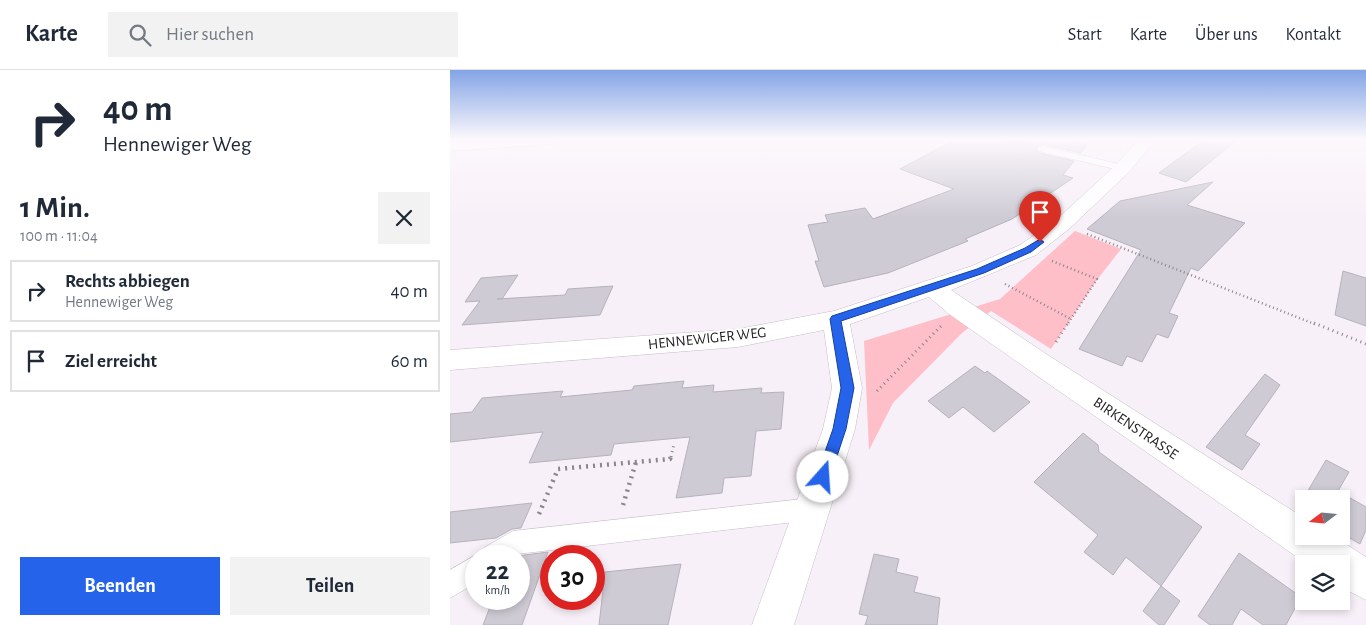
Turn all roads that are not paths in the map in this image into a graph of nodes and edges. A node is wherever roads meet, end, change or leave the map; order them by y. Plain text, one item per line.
1 (1110, 165) edge
2 (1126, 165) edge
3 (1123, 168) junction
4 (933, 288) junction
5 (836, 319) junction
6 (450, 360) edge
7 (812, 509) junction
8 (511, 545) edge
9 (1327, 555) edge
10 (1350, 570) edge
11 (465, 575) edge
12 (1366, 580) edge
13 (450, 585) edge
14 (773, 625) edge

1 - 3 lane
2 - 3 street, HENNEWIGER WEG
3 - 4 street, HENNEWIGER WEG
4 - 5 street, HENNEWIGER WEG
4 - 9 street, BIRKENSTRASSE
5 - 6 street, HENNEWIGER WEG
5 - 7 street
7 - 8 lane
7 - 14 street
10 - 12 street, BIRKENSTRASSE
11 - 13 lane

